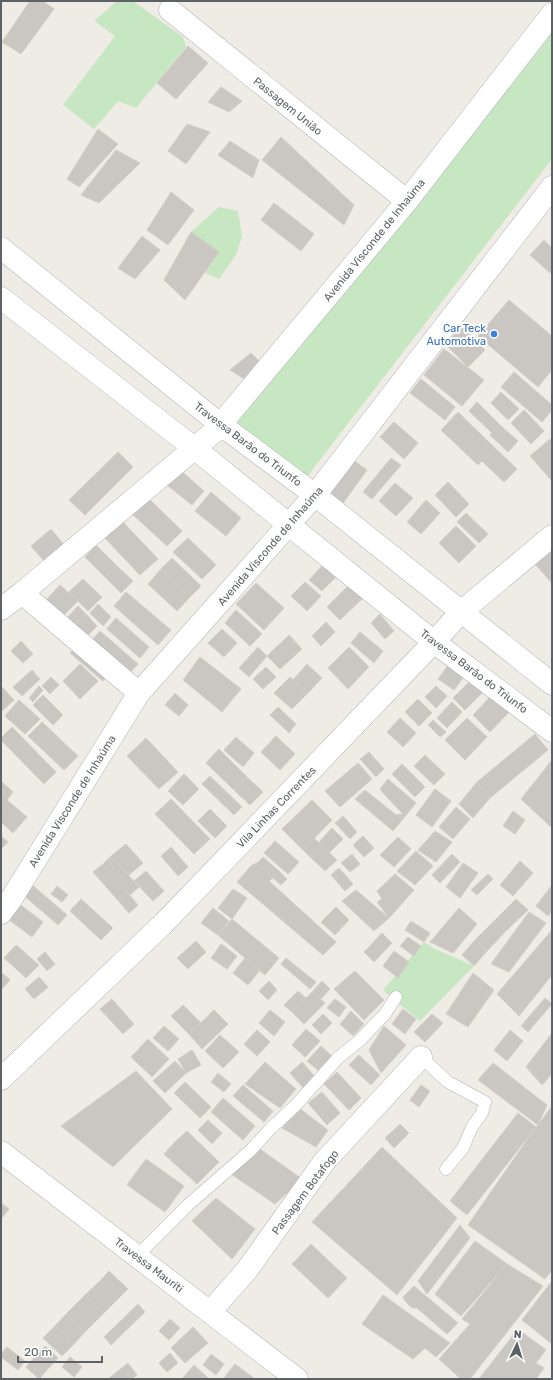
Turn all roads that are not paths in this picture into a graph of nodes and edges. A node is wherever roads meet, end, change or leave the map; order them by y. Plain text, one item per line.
1 (170, 10) dead end
2 (552, 14) edge
3 (552, 187) edge
4 (407, 201) junction
5 (1, 248) edge
6 (1, 298) edge
7 (218, 428) junction
8 (194, 448) junction
9 (315, 495) junction
10 (288, 525) junction
11 (552, 536) edge
12 (22, 593) junction
13 (1, 609) edge
14 (461, 612) junction
15 (434, 642) junction
16 (552, 684) edge
17 (139, 694) junction
18 (552, 731) edge
19 (1, 913) edge
20 (396, 997) dead end
21 (421, 1057) joint
22 (1, 1079) edge
23 (1, 1152) edge
24 (446, 1169) dead end
25 (137, 1256) junction
26 (210, 1312) junction
27 (297, 1379) edge

1 - 4 street, Passagem União
2 - 4 street, Avenida Visconde de Inhaúma
3 - 9 street, Avenida Visconde de Inhaúma
4 - 7 street, Avenida Visconde de Inhaúma
5 - 7 street, Travessa Barão do Triunfo
6 - 8 street, Travessa Barão do Triunfo
7 - 8 street, Avenida Visconde de Inhaúma
7 - 9 street, Travessa Barão do Triunfo
8 - 10 street, Travessa Barão do Triunfo
8 - 12 street, Avenida Visconde de Inhaúma
9 - 10 street, Avenida Visconde de Inhaúma
9 - 14 street, Travessa Barão do Triunfo
10 - 15 street, Travessa Barão do Triunfo
10 - 17 street, Avenida Visconde de Inhaúma
11 - 14 street, Vila Linhas Correntes
12 - 13 street, Avenida Visconde de Inhaúma
12 - 17 street
14 - 15 street, Vila Linhas Correntes
14 - 16 street, Travessa Barão do Triunfo
15 - 18 street, Travessa Barão do Triunfo
15 - 22 street, Vila Linhas Correntes
17 - 19 street, Avenida Visconde de Inhaúma
20 - 25 lane
21 - 24 lane
21 - 26 street, Passagem Botafogo
23 - 25 street, Travessa Mauriti
25 - 26 street, Travessa Mauriti
26 - 27 street, Travessa Mauriti

